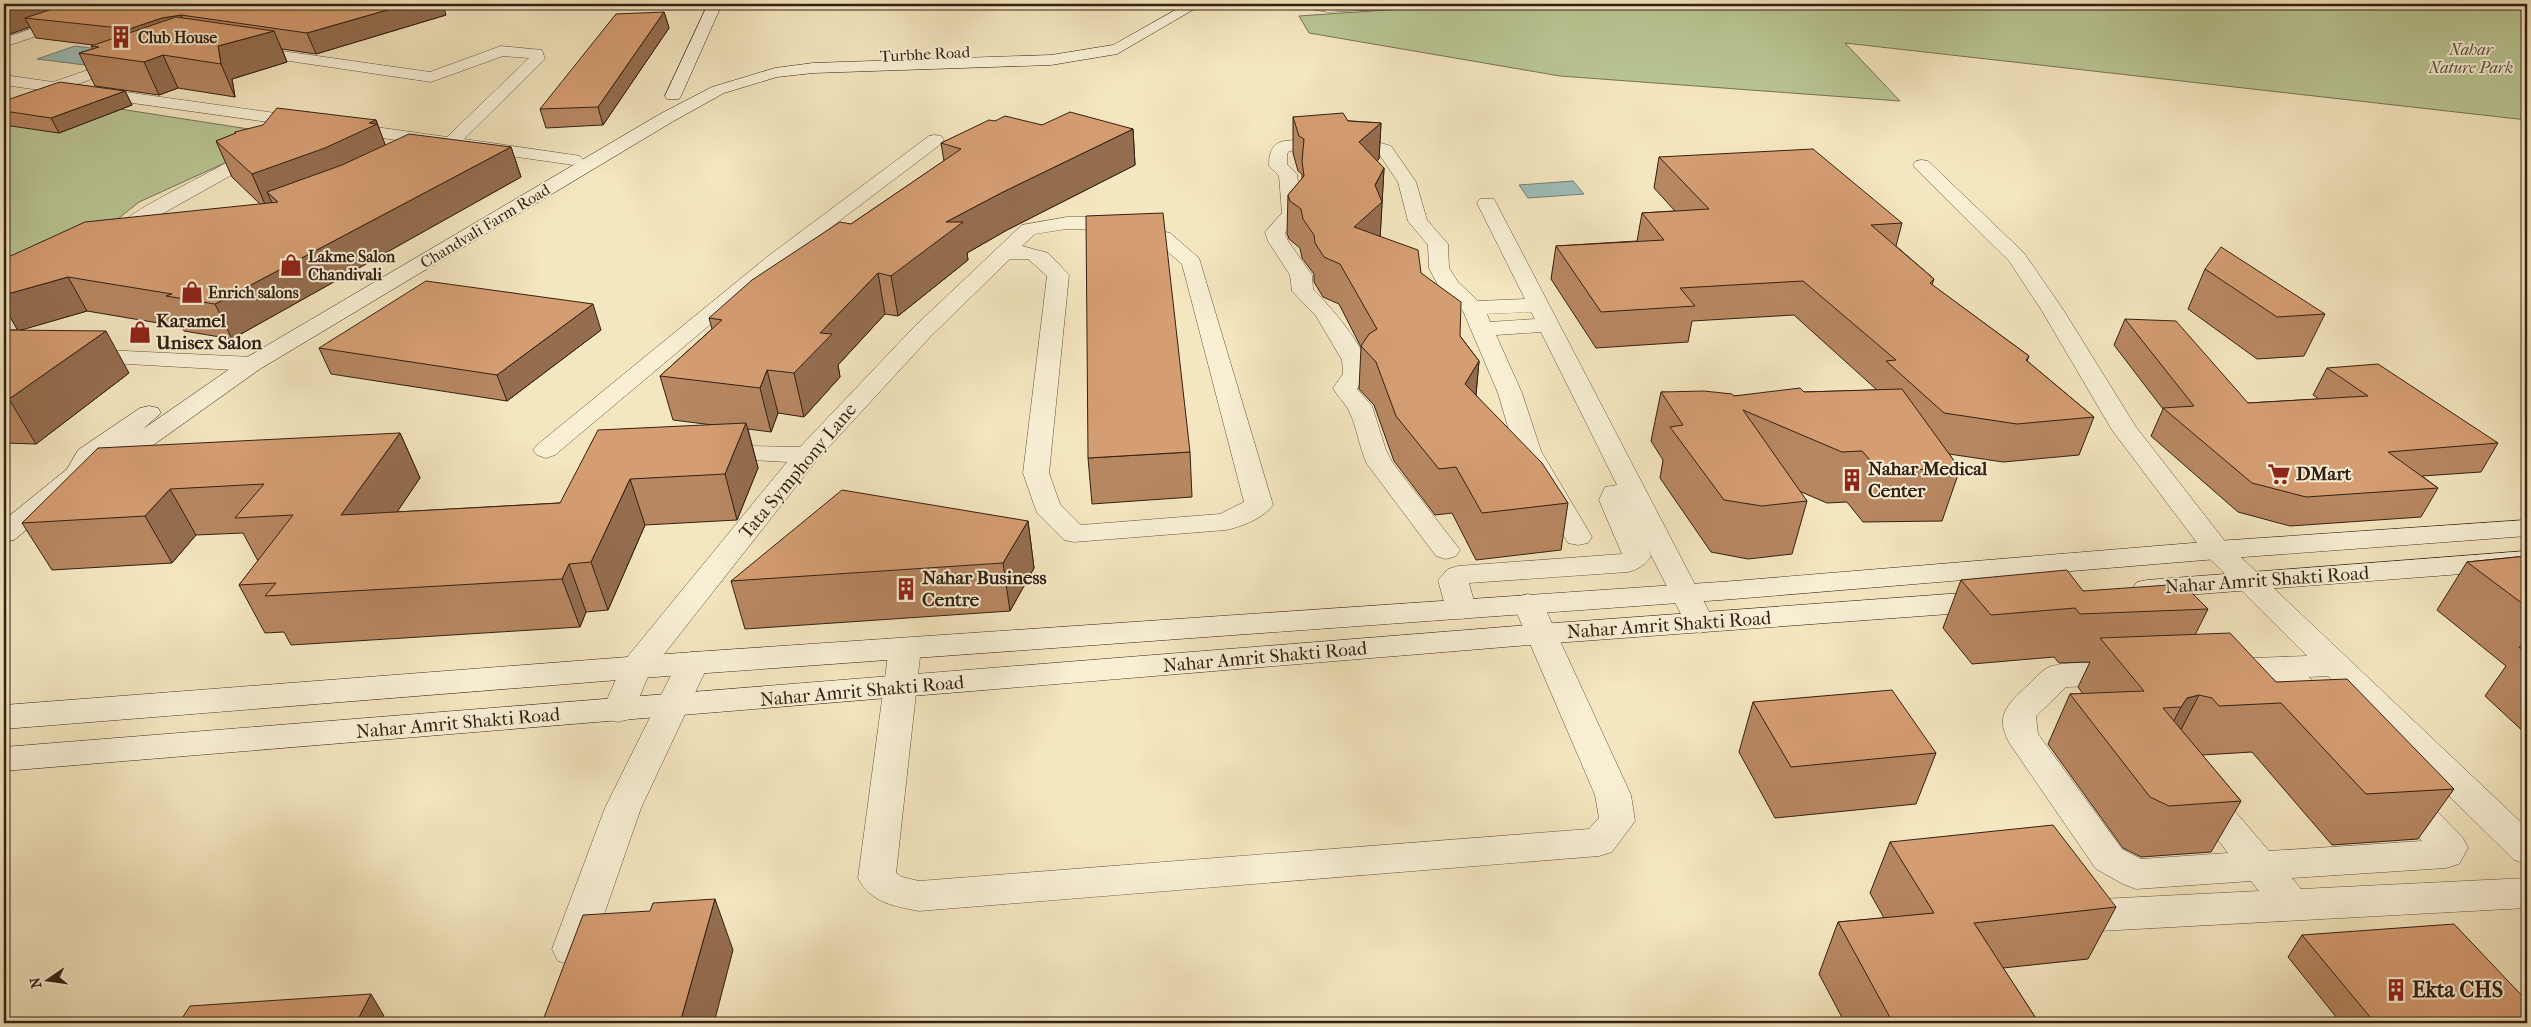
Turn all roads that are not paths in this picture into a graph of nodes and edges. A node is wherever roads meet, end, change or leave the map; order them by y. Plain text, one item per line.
1 (118, 4) edge
2 (715, 4) edge
3 (1173, 4) edge
4 (1196, 4) edge
5 (1303, 4) edge
6 (1404, 4) edge
7 (4, 43) edge
8 (228, 48) edge
9 (1060, 52) junction
10 (140, 57) edge
11 (4, 80) edge
12 (57, 86) junction
13 (679, 102) junction
14 (295, 120) junction
15 (935, 140) dead end
16 (452, 142) junction
17 (574, 160) junction
18 (1922, 165) dead end
19 (1487, 203) dead end
20 (149, 213) junction
21 (184, 217) edge
22 (97, 248) edge
23 (1004, 253) junction
24 (1473, 308) junction
25 (1543, 315) junction
26 (1482, 329) junction
27 (61, 355) edge
28 (223, 362) junction
29 (252, 364) junction
30 (546, 450) dead end
31 (744, 454) edge
32 (807, 455) junction
33 (77, 474) junction
34 (1634, 492) junction
35 (2514, 528) edge
36 (4, 534) edge
37 (1578, 537) dead end
38 (2527, 548) edge
39 (1446, 550) dead end
40 (2217, 550) junction
41 (2527, 560) edge
42 (2249, 581) junction
43 (2120, 591) edge
44 (1686, 594) junction
45 (2021, 599) edge
46 (1461, 608) junction
47 (1534, 619) junction
48 (1700, 623) junction
49 (905, 648) junction
50 (693, 663) junction
51 (2334, 665) junction
52 (2282, 668) junction
53 (635, 669) junction
54 (2193, 671) edge
55 (2154, 673) edge
56 (898, 688) junction
57 (672, 706) junction
58 (618, 711) junction
59 (4, 717) edge
60 (2342, 733) edge
61 (4, 759) edge
62 (2185, 774) edge
63 (2382, 776) edge
64 (2522, 840) edge
65 (2257, 865) junction
66 (2527, 893) edge
67 (2292, 905) junction
68 (2081, 916) edge
69 (562, 976) edge

1 - 7 street
2 - 13 street
3 - 9 street, Turbhe Road
4 - 9 street
5 - 6 street
8 - 16 street
9 - 13 street, Chandvali Farm Road
9 - 13 street, Turbhe Road
10 - 12 street
11 - 12 street
12 - 14 street
13 - 17 street, Chandvali Farm Road
13 - 29 street, Chandvali Farm Road
14 - 16 street
14 - 20 street
15 - 30 street
16 - 17 street
17 - 28 street, Chandvali Farm Road
18 - 40 street
19 - 25 street
20 - 21 street
20 - 22 street
23 - 23 street, Tata Symphony Lane
23 - 32 street, Tata Symphony Lane
24 - 25 street
24 - 26 street
24 - 39 street
25 - 26 street
25 - 34 street
26 - 37 street
27 - 28 street
28 - 29 street
28 - 33 street, Chandvali Farm Road
29 - 33 street, Chandvali Farm Road
31 - 32 street
32 - 53 street, Tata Symphony Lane
33 - 36 street, Chandvali Farm Road
34 - 44 street
34 - 46 street
35 - 38 street
35 - 40 street, Nahar Amrit Shakti Road
40 - 42 street
40 - 44 street, Nahar Amrit Shakti Road
41 - 42 street, Nahar Amrit Shakti Road
42 - 43 street, Nahar Amrit Shakti Road
42 - 51 street
44 - 47 street, Nahar Amrit Shakti Road
44 - 48 street
45 - 48 street, Nahar Amrit Shakti Road
46 - 47 street, Nahar Amrit Shakti Road
46 - 49 street, Nahar Amrit Shakti Road
47 - 48 street, Nahar Amrit Shakti Road
47 - 56 street, Nahar Amrit Shakti Road
47 - 56 street
49 - 50 street, Nahar Amrit Shakti Road
49 - 56 street
50 - 53 street, Nahar Amrit Shakti Road
50 - 57 street
51 - 52 street
51 - 64 street
52 - 54 street
52 - 60 street
53 - 58 street, Tata Symphony Lane
53 - 59 street, Nahar Amrit Shakti Road
55 - 65 street
56 - 57 street, Nahar Amrit Shakti Road
57 - 58 street, Nahar Amrit Shakti Road
57 - 69 street
58 - 61 street, Nahar Amrit Shakti Road
62 - 65 street
63 - 65 street
65 - 67 street
66 - 67 street
67 - 68 street

